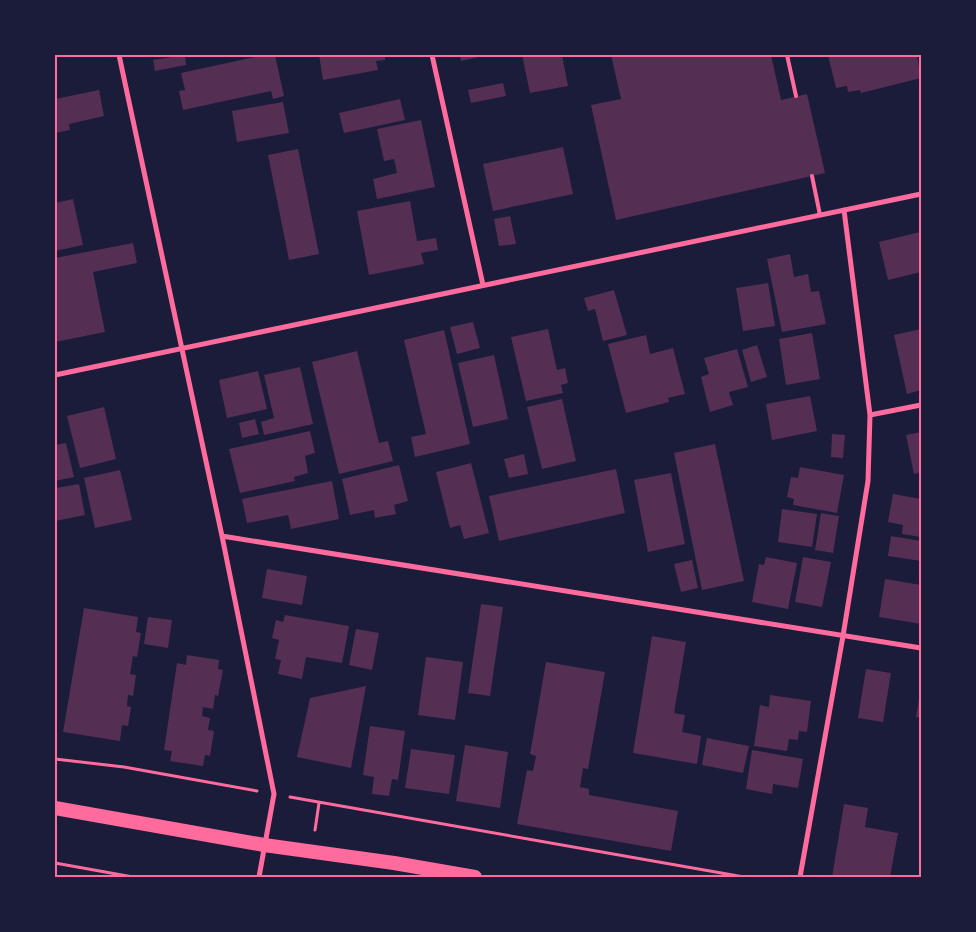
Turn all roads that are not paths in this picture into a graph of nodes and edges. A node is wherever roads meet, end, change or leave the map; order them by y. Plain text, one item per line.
1 (119, 55) edge
2 (432, 55) edge
3 (788, 55) edge
4 (796, 96) dead end
5 (812, 176) dead end
6 (921, 194) edge
7 (844, 210) junction
8 (820, 215) junction
9 (483, 286) junction
10 (182, 349) junction
11 (55, 375) edge
12 (921, 405) edge
13 (870, 415) junction
14 (222, 536) junction
15 (844, 636) junction
16 (921, 648) edge
17 (55, 808) edge
18 (264, 845) junction
19 (259, 877) edge
20 (475, 877) edge
21 (800, 877) edge

1 - 10 street
2 - 9 street
3 - 4 lane
5 - 8 lane
6 - 7 street
7 - 8 street
7 - 13 street
8 - 9 street
9 - 10 street
10 - 11 street
10 - 14 street
12 - 13 street
13 - 15 street
14 - 15 street
14 - 18 street
15 - 16 street
15 - 21 street
17 - 18 highway
18 - 19 street
18 - 20 highway

